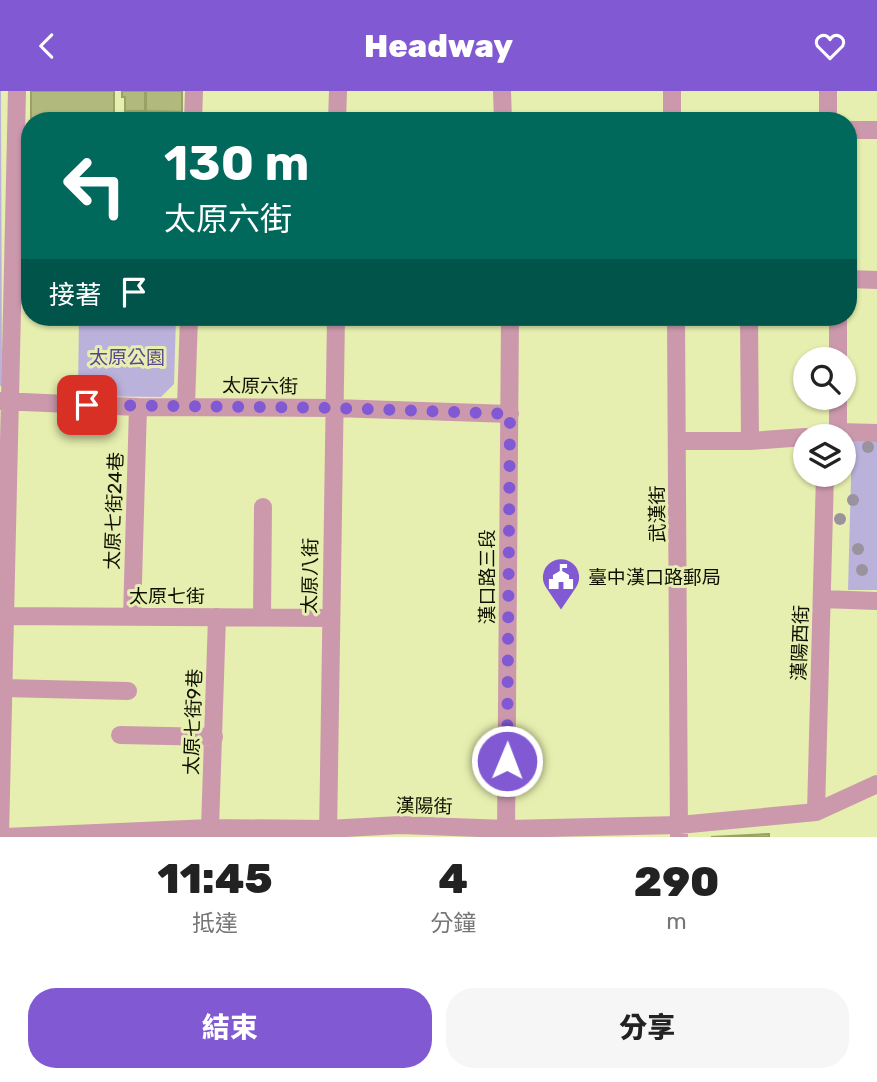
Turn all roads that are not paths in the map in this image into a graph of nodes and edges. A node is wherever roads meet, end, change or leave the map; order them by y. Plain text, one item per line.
1 (17, 91) edge
2 (194, 91) edge
3 (338, 91) edge
4 (502, 91) edge
5 (672, 91) edge
6 (828, 91) edge
7 (193, 112) edge
8 (337, 112) edge
9 (503, 112) edge
10 (673, 112) edge
11 (828, 112) edge
12 (857, 129) edge
13 (877, 130) edge
14 (21, 219) edge
15 (857, 279) edge
16 (877, 279) edge
17 (189, 326) edge
18 (335, 326) edge
19 (510, 326) edge
20 (676, 326) edge
21 (749, 326) edge
22 (838, 326) edge
23 (838, 347) edge
24 (5, 401) edge
25 (186, 406) junction
26 (138, 407) junction
27 (335, 408) junction
28 (510, 414) junction
29 (856, 433) edge
30 (877, 433) edge
31 (793, 438) edge
32 (678, 441) junction
33 (750, 441) junction
34 (825, 487) edge
35 (263, 507) dead end
36 (822, 599) junction
37 (877, 601) edge
38 (4, 616) junction
39 (132, 617) junction
40 (217, 617) junction
41 (262, 617) junction
42 (330, 618) junction
43 (2, 688) junction
44 (128, 691) dead end
45 (120, 735) dead end
46 (214, 737) junction
47 (877, 784) edge
48 (816, 812) junction
49 (210, 828) junction
50 (679, 831) edge
51 (328, 833) edge
52 (506, 833) edge
53 (3, 837) edge

1 - 14 street
2 - 7 street
3 - 8 street
4 - 9 street
5 - 10 street
6 - 11 street
12 - 13 street
14 - 24 street
15 - 16 street
17 - 25 street
18 - 27 street, 太原八街
19 - 28 street, 漢口路三段
20 - 32 street, 武漢街
21 - 33 street
22 - 23 street
24 - 26 street, 太原六街
24 - 38 street
25 - 26 street, 太原六街
25 - 27 street, 太原六街
26 - 39 street, 太原七街24巷
27 - 28 street, 太原六街
27 - 42 street, 太原八街
28 - 52 street, 漢口路三段
29 - 30 street
31 - 33 street
32 - 33 street
32 - 50 street, 武漢街
34 - 36 street, 漢陽西街
35 - 41 street
36 - 37 street
36 - 48 street, 漢陽西街
38 - 39 street, 太原七街
38 - 43 street
39 - 40 street, 太原七街
40 - 41 street, 太原七街
40 - 46 street, 太原七街9巷
41 - 42 street, 太原七街
42 - 51 street, 太原八街
43 - 44 street
43 - 53 street
45 - 46 street
46 - 49 street, 太原七街9巷
47 - 48 street, 漢陽街
48 - 50 street, 漢陽街
49 - 51 street, 漢陽街
49 - 53 street, 漢陽街
50 - 52 street, 漢陽街
51 - 52 street, 漢陽街

